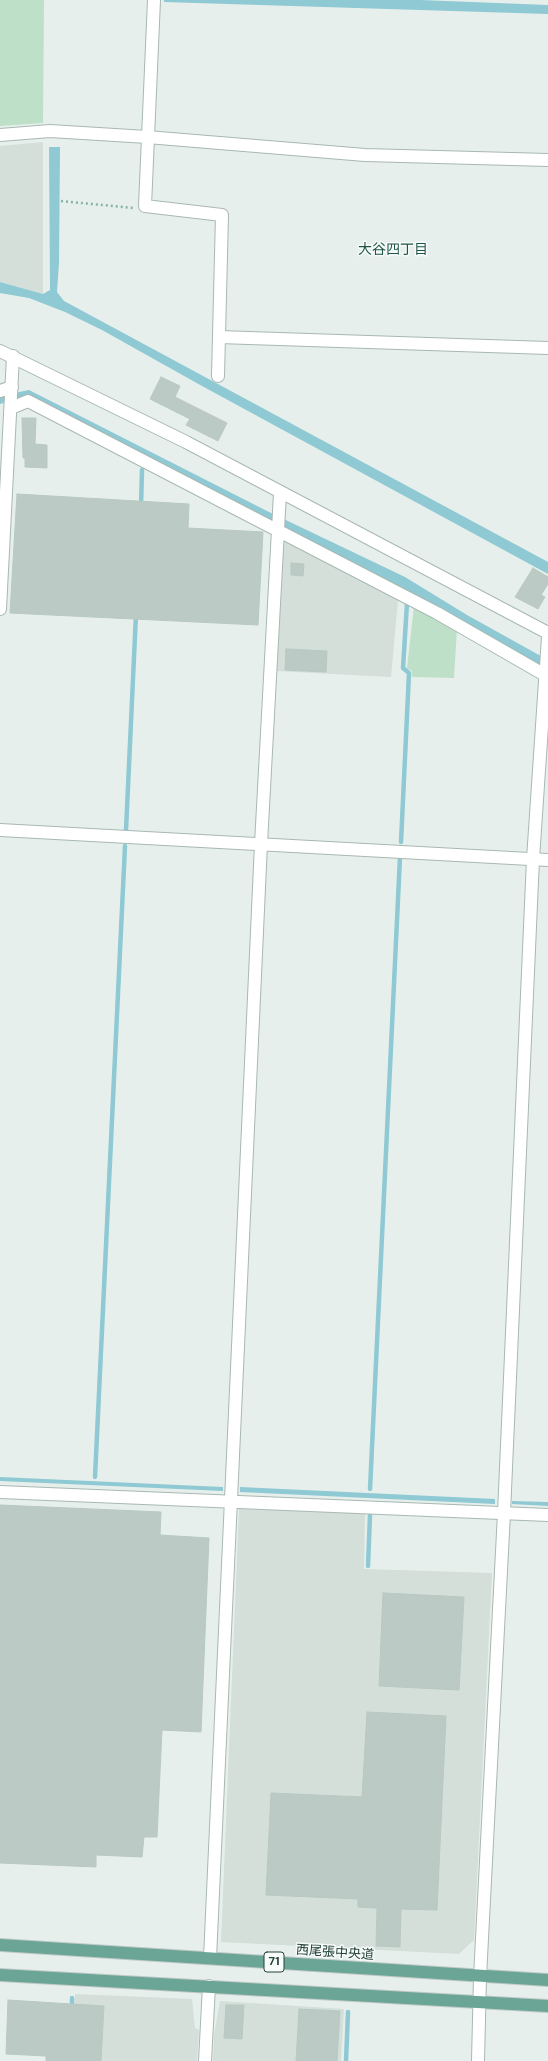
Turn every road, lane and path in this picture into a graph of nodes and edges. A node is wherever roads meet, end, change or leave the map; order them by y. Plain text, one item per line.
1 (154, 0) edge
2 (0, 135) edge
3 (147, 136) junction
4 (548, 160) edge
5 (61, 201) dead end
6 (145, 206) junction
7 (219, 337) junction
8 (548, 348) edge
9 (0, 351) edge
10 (13, 356) junction
11 (218, 376) dead end
12 (6, 389) edge
13 (11, 408) junction
14 (280, 493) junction
15 (278, 530) junction
16 (0, 609) edge
17 (548, 633) edge
18 (548, 637) edge
19 (545, 675) junction
20 (0, 830) edge
21 (261, 844) junction
22 (533, 859) junction
23 (548, 860) edge
24 (0, 1492) edge
25 (231, 1502) junction
26 (504, 1513) junction
27 (548, 1515) edge
28 (0, 1945) edge
29 (210, 1958) junction
30 (0, 1975) edge
31 (480, 1976) junction
32 (548, 1980) edge
33 (209, 1986) junction
34 (480, 2003) junction
35 (548, 2006) edge
36 (205, 2061) edge
37 (478, 2061) edge

1 - 3 street
2 - 3 street
3 - 4 street
3 - 6 street
5 - 6 path
6 - 7 street
7 - 8 street
7 - 11 street
9 - 10 street
10 - 12 street
10 - 14 street
12 - 13 street
13 - 15 street
13 - 16 street
14 - 15 street
14 - 17 street
15 - 19 street
15 - 21 street
18 - 19 street
19 - 22 street
20 - 21 street
21 - 22 street
21 - 25 street
22 - 23 street
22 - 26 street
24 - 25 street
25 - 26 street
25 - 29 street
26 - 27 street
26 - 31 street
28 - 29 main road, 西尾張中央道 / 71
29 - 31 main road, 西尾張中央道 / 71
30 - 33 main road, 71
31 - 32 main road, 西尾張中央道 / 71
31 - 34 street
33 - 34 main road, 71
33 - 36 street
34 - 35 main road, 71
34 - 37 street

